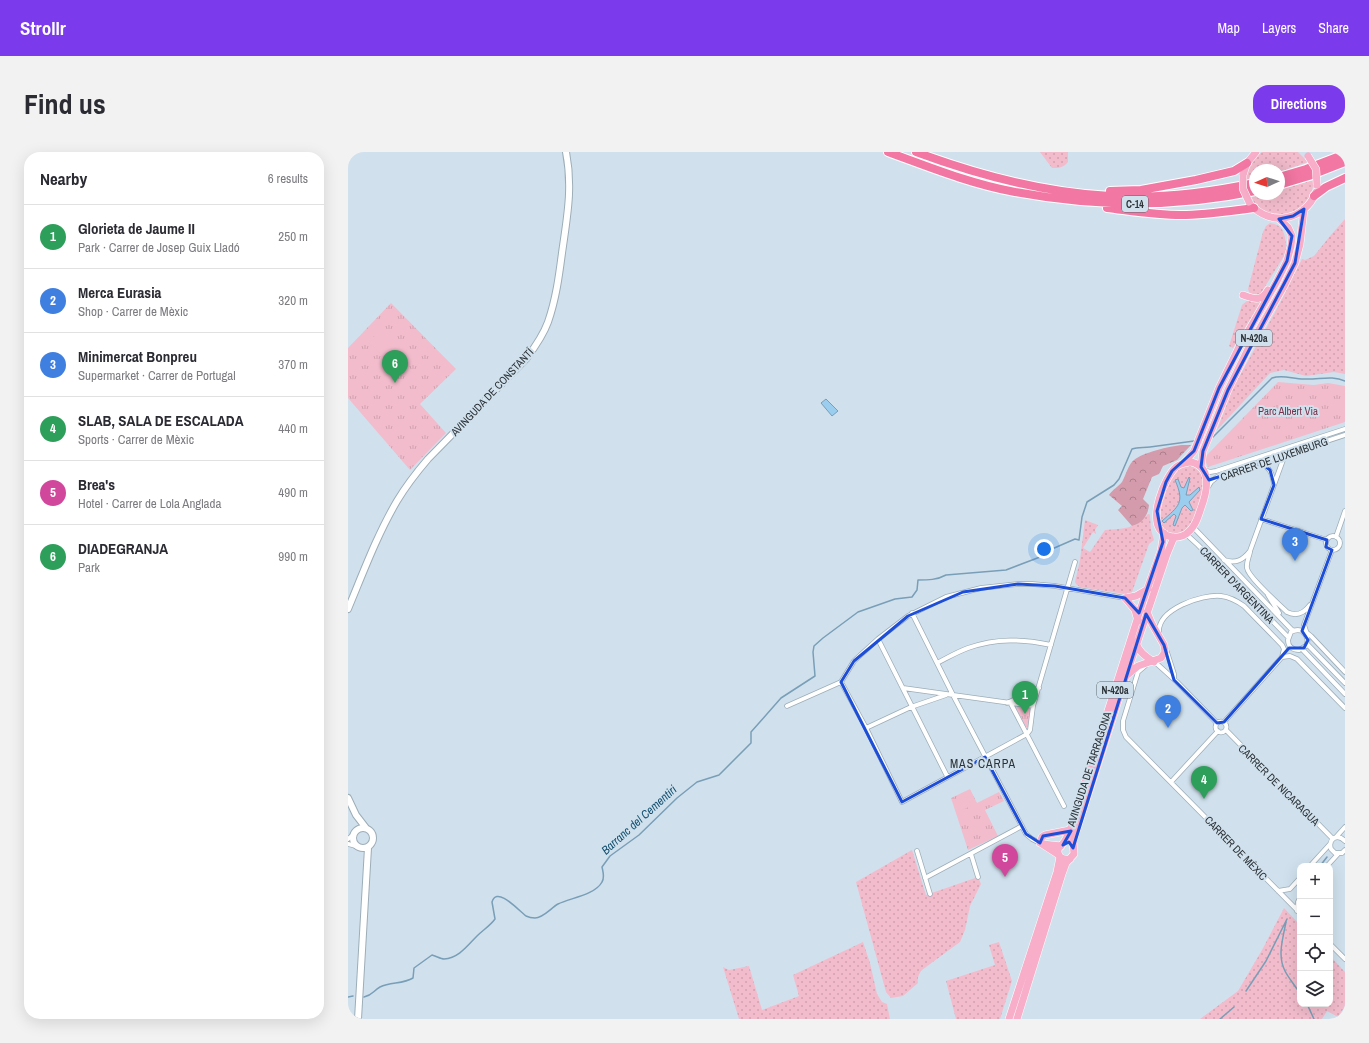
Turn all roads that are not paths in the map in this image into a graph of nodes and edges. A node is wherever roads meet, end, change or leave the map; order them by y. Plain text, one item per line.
1 (566, 152) edge
2 (888, 152) edge
3 (916, 152) edge
4 (1256, 152) edge
5 (1306, 154) edge
6 (1345, 154) edge
7 (1345, 162) edge
8 (1247, 163) junction
9 (1285, 175) edge
10 (1345, 178) edge
11 (1285, 183) edge
12 (1249, 184) edge
13 (1014, 192) junction
14 (1249, 192) edge
15 (1091, 194) junction
16 (1314, 196) junction
17 (1252, 205) junction
18 (1304, 210) junction
19 (1279, 219) junction
20 (1287, 261) junction
21 (1243, 295) dead end
22 (1345, 429) edge
23 (1345, 435) edge
24 (1288, 453) junction
25 (1184, 463) junction
26 (1261, 463) junction
27 (1202, 468) junction
28 (1274, 485) junction
29 (1207, 489) junction
30 (1345, 510) edge
31 (1262, 519) junction
32 (1193, 527) junction
33 (1164, 533) junction
34 (1186, 534) junction
35 (1174, 537) junction
36 (1336, 537) junction
37 (1327, 540) junction
38 (1340, 544) junction
39 (1345, 546) edge
40 (1332, 550) junction
41 (1250, 551) junction
42 (1222, 559) junction
43 (1075, 562) dead end
44 (1067, 588) junction
45 (1148, 589) junction
46 (1265, 591) junction
47 (1125, 598) junction
48 (1310, 605) junction
49 (348, 609) edge
50 (1147, 612) junction
51 (912, 613) junction
52 (1282, 619) junction
53 (1138, 620) junction
54 (1304, 625) junction
55 (1294, 631) junction
56 (1306, 634) junction
57 (1159, 635) junction
58 (1288, 637) junction
59 (878, 638) junction
60 (1307, 644) junction
61 (1051, 645) junction
62 (1136, 645) junction
63 (1164, 645) junction
64 (1292, 648) junction
65 (1302, 649) junction
66 (1284, 656) junction
67 (1153, 662) junction
68 (937, 663) junction
69 (1345, 672) edge
70 (1126, 676) junction
71 (1174, 680) junction
72 (841, 682) junction
73 (1345, 683) edge
74 (903, 688) junction
75 (1039, 688) junction
76 (1345, 694) edge
77 (950, 695) junction
78 (1006, 703) junction
79 (1011, 704) junction
80 (788, 706) dead end
81 (1033, 706) junction
82 (911, 707) junction
83 (1345, 708) edge
84 (1224, 722) junction
85 (1217, 723) junction
86 (866, 728) junction
87 (1226, 730) junction
88 (1218, 731) junction
89 (1028, 734) junction
90 (985, 757) junction
91 (947, 776) junction
92 (1171, 782) junction
93 (348, 798) edge
94 (1064, 806) dead end
95 (356, 815) junction
96 (1022, 826) junction
97 (1345, 827) edge
98 (366, 828) junction
99 (357, 829) junction
100 (1070, 830) junction
101 (350, 837) edge
102 (1334, 838) junction
103 (1345, 841) edge
104 (348, 844) edge
105 (1041, 844) junction
106 (1330, 844) junction
107 (1062, 845) junction
108 (358, 847) junction
109 (368, 848) junction
110 (1073, 848) junction
111 (917, 851) dead end
112 (1345, 851) edge
113 (971, 854) junction
114 (1338, 854) junction
115 (1060, 856) junction
116 (1070, 859) junction
117 (366, 862) junction
118 (1313, 863) edge
119 (1330, 863) edge
120 (978, 877) dead end
121 (925, 878) junction
122 (1297, 881) edge
123 (1278, 891) junction
124 (930, 894) dead end
125 (1297, 910) edge
126 (1333, 947) edge
127 (1345, 959) edge
128 (357, 1017) edge
129 (1009, 1019) edge
130 (1017, 1019) edge

1 - 49 main road, AVINGUDA DE CONSTANTÍ
2 - 13 highway, C-14
3 - 15 highway, C-14
4 - 8 main road
5 - 16 main road, N-420a, bridge
6 - 9 highway
7 - 11 highway
8 - 15 highway
8 - 17 main road, bridge
10 - 16 highway
12 - 15 highway, C-14
13 - 14 highway, C-14
13 - 17 highway
16 - 18 main road, N-420a
17 - 19 main road
18 - 19 main road
18 - 27 main road, N-420a
19 - 20 main road, N-420a
20 - 21 main road
20 - 25 main road, N-420a
22 - 27 street, CARRER DE LUXEMBURG
23 - 24 street, CARRER DE LUXEMBURG
24 - 26 street, CARRER DE LUXEMBURG
24 - 28 street, CARRER D'ARGENTINA
25 - 27 main road
25 - 33 main road, N-420a
26 - 28 street
26 - 29 street, CARRER DE LUXEMBURG
27 - 29 main road, N-420a
28 - 31 street, CARRER D'ARGENTINA
29 - 32 main road, N-420a
30 - 36 street
31 - 37 street
31 - 41 street, CARRER D'ARGENTINA
32 - 34 main road, N-420a
32 - 42 street, CARRER D'ARGENTINA
33 - 35 main road
33 - 45 main road, AVINGUDA DE TARRAGONA / N-420a
34 - 35 main road
34 - 58 street, CARRER D'ARGENTINA
35 - 50 main road, AVINGUDA DE TARRAGONA / N-420a
36 - 37 street
36 - 38 street
37 - 40 street
38 - 39 street
38 - 40 street
40 - 48 street
41 - 42 street
41 - 46 street, CARRER D'ARGENTINA
42 - 52 street, CARRER D'ARGENTINA
43 - 44 street
44 - 47 street
44 - 51 street
44 - 61 street
45 - 47 main road
45 - 53 main road, AVINGUDA DE TARRAGONA / N-420a
46 - 48 street, CARRER D'ARGENTINA
46 - 52 street, CARRER D'ARGENTINA
47 - 53 main road
48 - 54 street
50 - 57 main road
50 - 62 main road, AVINGUDA DE TARRAGONA / N-420a
51 - 59 street
51 - 68 street
52 - 55 street, CARRER D'ARGENTINA
53 - 62 main road, N-420a
53 - 100 main road, AVINGUDA DE TARRAGONA / N-420a
54 - 55 street
54 - 56 street
55 - 56 street
55 - 58 street
56 - 60 street
56 - 69 street
57 - 63 main road
57 - 66 street, CARRER D'ARGENTINA
58 - 64 street
59 - 72 street
59 - 74 street
60 - 65 street
60 - 73 street
61 - 68 street
61 - 75 street
62 - 67 main road
62 - 70 main road, AVINGUDA DE TARRAGONA / N-420a
63 - 67 main road, N-420a
63 - 71 street
64 - 65 street
64 - 66 street
65 - 76 street
66 - 83 street
66 - 84 street
67 - 70 main road, N-420a
67 - 71 street
67 - 92 street, CARRER DE MÈXIC
68 - 77 street
70 - 110 main road, AVINGUDA DE TARRAGONA / N-420a
71 - 85 street
72 - 80 street
72 - 86 street
74 - 77 street
74 - 82 street
75 - 78 street
75 - 81 street
77 - 78 street
77 - 82 street
77 - 90 street
78 - 79 street
79 - 81 street
79 - 89 street
81 - 89 street
82 - 86 street
82 - 91 street
84 - 85 street
84 - 87 street
85 - 88 street
86 - 91 street
87 - 88 street
87 - 102 street, CARRER DE NICARAGUA
88 - 92 street
89 - 90 street
89 - 94 street
90 - 91 street
90 - 96 street
92 - 123 street, CARRER DE MÈXIC
93 - 95 main road
95 - 98 main road
95 - 99 main road
96 - 105 street
96 - 113 street
97 - 102 street
98 - 99 main road
98 - 109 main road
99 - 101 main road
100 - 105 main road
100 - 107 main road, AVINGUDA DE TARRAGONA / N-420a
101 - 108 main road
102 - 103 street
102 - 106 street
104 - 108 street
105 - 107 main road
105 - 115 main road
106 - 114 street
106 - 118 street
107 - 110 main road
107 - 115 main road, N-420a
108 - 109 main road
108 - 117 main road
109 - 117 main road
110 - 116 main road, N-420a
111 - 121 street
112 - 114 street
113 - 120 street
113 - 121 street
114 - 119 street
115 - 116 main road
115 - 129 main road, N-420a
116 - 130 main road, N-420a
117 - 128 main road
121 - 124 street
122 - 123 street
123 - 125 street, CARRER DE MÈXIC
126 - 127 street

